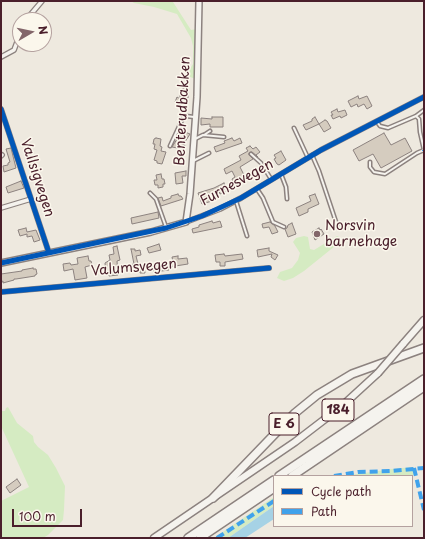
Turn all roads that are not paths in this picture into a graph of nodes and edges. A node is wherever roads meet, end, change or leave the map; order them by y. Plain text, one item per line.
1 (42, 1) edge
2 (199, 1) edge
3 (33, 12) edge
4 (12, 52) edge
5 (1, 57) edge
6 (424, 97) edge
7 (1, 109) edge
8 (424, 110) edge
9 (416, 116) junction
10 (195, 117) junction
11 (376, 121) junction
12 (294, 128) dead end
13 (210, 131) dead end
14 (203, 135) junction
15 (224, 137) dead end
16 (194, 139) junction
17 (170, 146) dead end
18 (424, 150) edge
19 (209, 153) dead end
20 (250, 154) dead end
21 (312, 155) junction
22 (308, 158) junction
23 (192, 161) junction
24 (370, 162) dead end
25 (281, 173) junction
26 (271, 179) junction
27 (256, 188) junction
28 (150, 193) dead end
29 (31, 199) junction
30 (286, 199) dead end
31 (236, 201) junction
32 (1, 208) edge
33 (186, 222) junction
34 (336, 224) dead end
35 (284, 227) dead end
36 (166, 228) junction
37 (247, 236) dead end
38 (49, 253) junction
39 (1, 263) edge
40 (269, 268) dead end
41 (1, 292) edge
42 (424, 320) edge
43 (424, 348) edge
44 (424, 379) edge
45 (424, 387) edge
46 (280, 475) edge
47 (293, 475) edge
48 (273, 481) edge
49 (273, 489) edge
50 (213, 498) junction
51 (154, 538) edge
52 (188, 538) edge
53 (200, 538) edge

1 - 3 street
2 - 10 main road, Benterudbakken
4 - 5 street
6 - 11 street, Furnesvegen
7 - 29 street, Vallsigvegen
8 - 9 lane
9 - 11 lane
9 - 18 lane
10 - 16 main road, Benterudbakken
10 - 17 lane
11 - 21 street, Furnesvegen
12 - 22 lane
13 - 14 lane
14 - 15 lane
14 - 16 lane
16 - 23 main road, Benterudbakken
18 - 24 lane
19 - 23 lane
20 - 26 lane
21 - 22 street, Furnesvegen
21 - 34 lane
22 - 25 street, Furnesvegen
23 - 33 main road, Benterudbakken
25 - 26 street, Furnesvegen
25 - 30 lane
26 - 27 street, Furnesvegen
27 - 31 street, Furnesvegen
27 - 35 lane
28 - 36 lane
29 - 32 street
29 - 38 street, Vallsigvegen
31 - 33 street, Furnesvegen
31 - 37 lane
33 - 36 main road, Furnesvegen
36 - 38 main road, Furnesvegen
38 - 39 main road, Furnesvegen
40 - 41 street, Valumsvegen
42 - 50 main road, 184, bridge
43 - 50 highway, E 6
44 - 46 highway
45 - 47 highway
48 - 52 highway
49 - 53 highway
50 - 51 main road, 184

